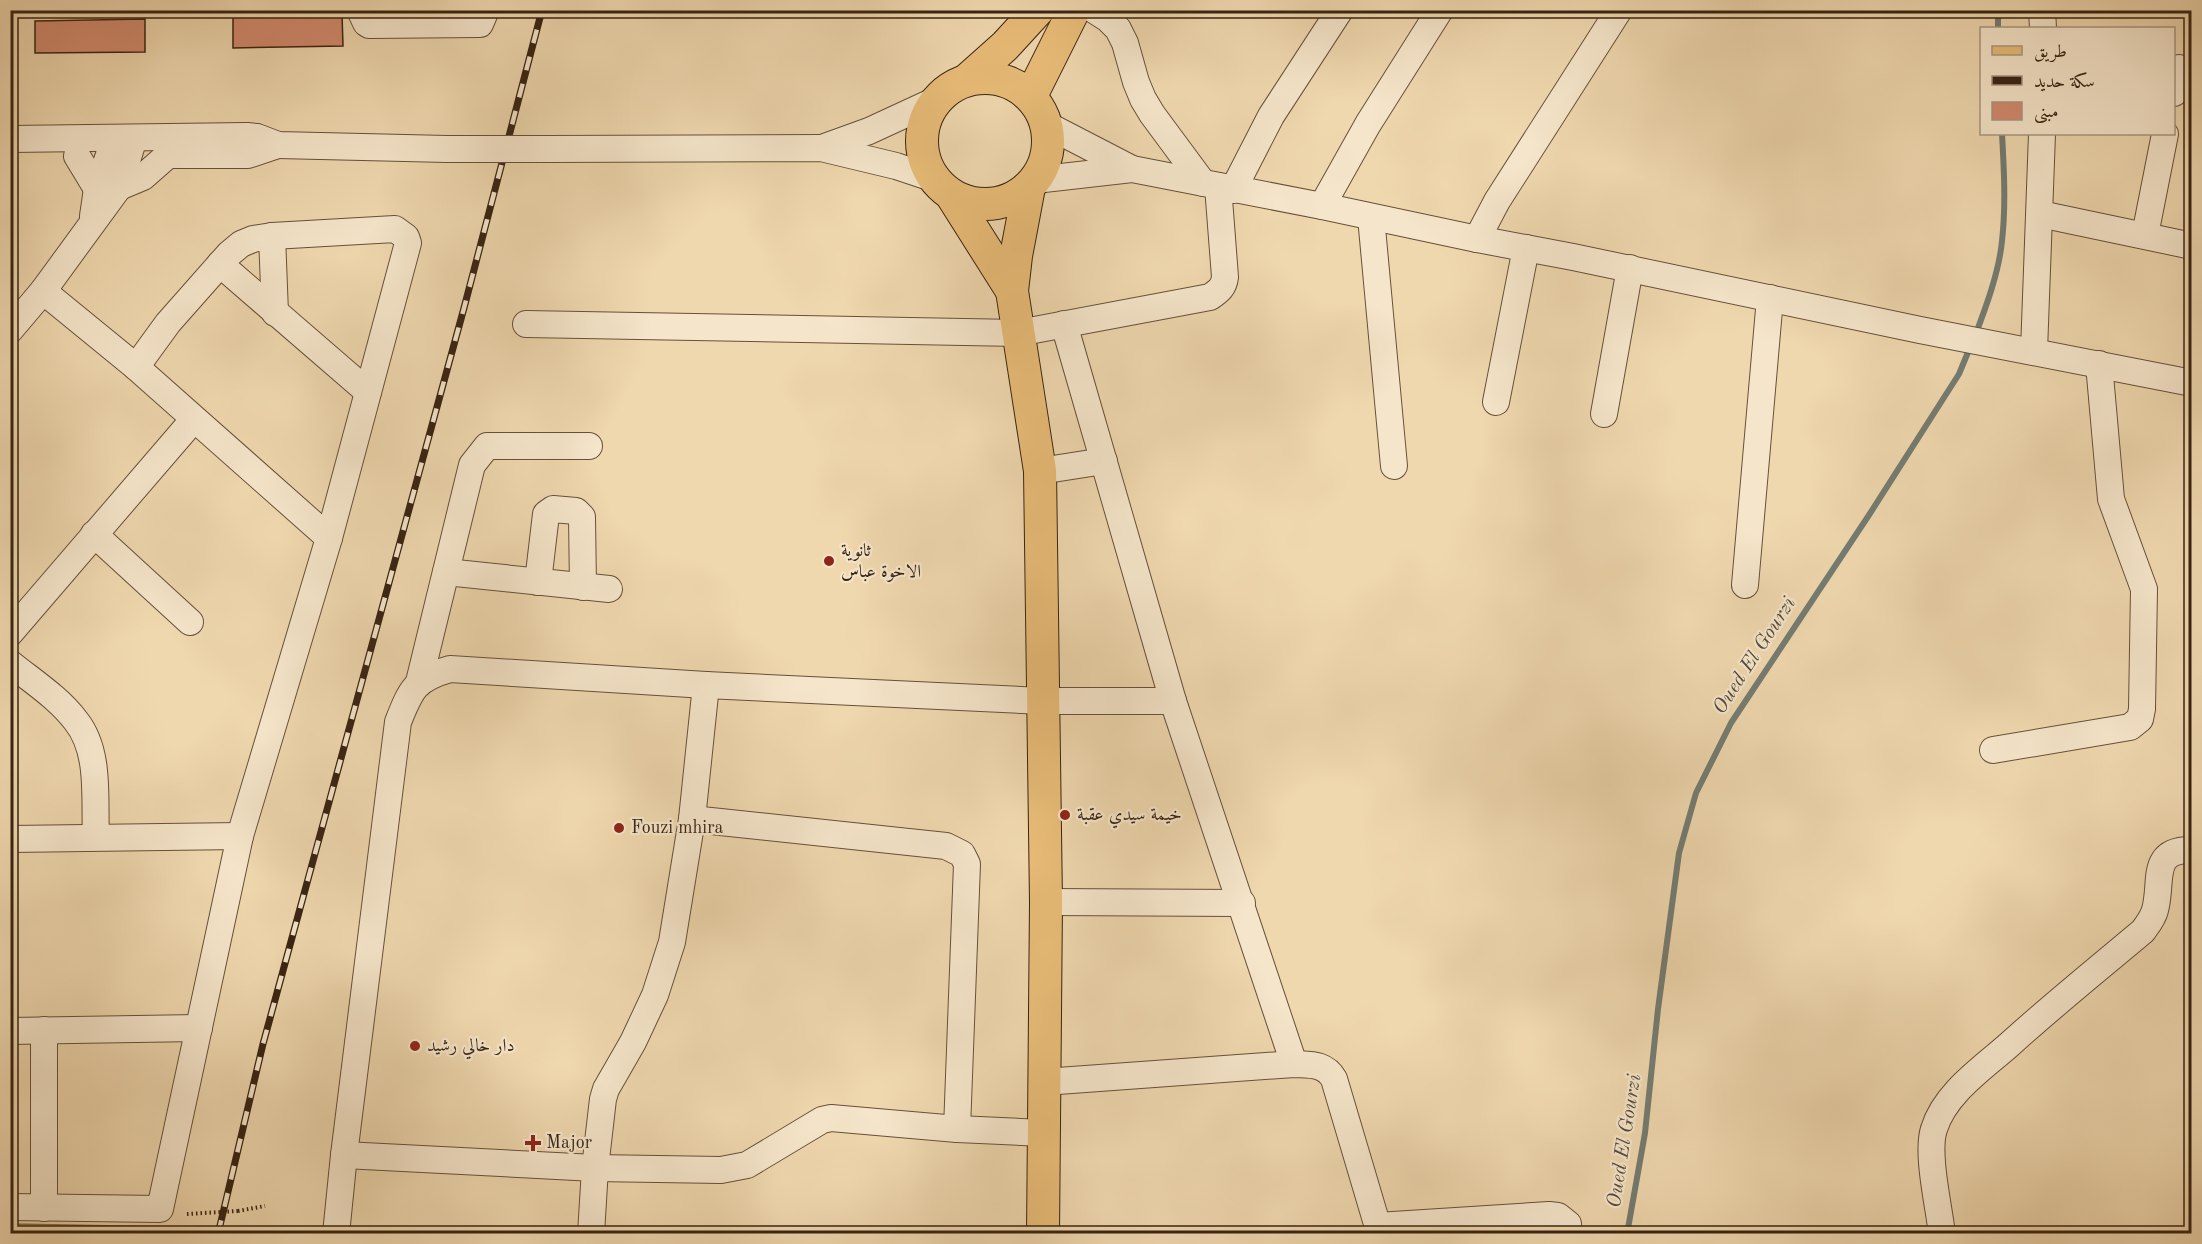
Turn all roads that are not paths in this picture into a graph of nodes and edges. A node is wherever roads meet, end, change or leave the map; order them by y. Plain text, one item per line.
1 (360, 10) edge
2 (486, 10) edge
3 (1038, 10) edge
4 (1074, 10) edge
5 (1094, 10) edge
6 (1340, 10) edge
7 (1440, 10) edge
8 (1618, 10) edge
9 (2042, 10) edge
10 (411, 18) edge
11 (2043, 27) edge
12 (2181, 69) edge
13 (968, 79) junction
14 (2175, 90) edge
15 (1031, 96) junction
16 (934, 101) junction
17 (1047, 125) junction
18 (2042, 135) edge
19 (2165, 135) edge
20 (10, 140) edge
21 (278, 145) junction
22 (121, 146) junction
23 (821, 148) junction
24 (168, 154) junction
25 (10, 156) edge
26 (77, 156) junction
27 (1132, 169) junction
28 (1032, 184) junction
29 (1218, 186) junction
30 (942, 187) junction
31 (108, 188) junction
32 (1322, 206) junction
33 (2040, 214) junction
34 (1371, 217) junction
35 (2145, 235) junction
36 (272, 236) junction
37 (1478, 239) junction
38 (2192, 246) edge
39 (1526, 248) junction
40 (220, 264) junction
41 (1630, 268) junction
42 (43, 291) junction
43 (1012, 291) junction
44 (1770, 298) junction
45 (275, 313) junction
46 (526, 324) dead end
47 (1064, 324) junction
48 (10, 330) edge
49 (1018, 333) junction
50 (2034, 351) junction
51 (2099, 364) junction
52 (136, 367) junction
53 (2192, 383) edge
54 (368, 392) junction
55 (1496, 402) dead end
56 (1604, 414) dead end
57 (194, 419) junction
58 (590, 446) dead end
59 (1104, 461) junction
60 (1394, 466) dead end
61 (1040, 471) junction
62 (94, 534) junction
63 (329, 538) junction
64 (446, 572) junction
65 (538, 582) junction
66 (1745, 585) dead end
67 (583, 587) junction
68 (609, 589) dead end
69 (190, 622) dead end
70 (10, 633) edge
71 (10, 663) edge
72 (419, 682) junction
73 (706, 685) junction
74 (1044, 701) junction
75 (1173, 701) junction
76 (1993, 750) dead end
77 (692, 819) junction
78 (240, 836) junction
79 (96, 837) junction
80 (10, 839) edge
81 (2192, 849) edge
82 (1046, 902) junction
83 (1242, 903) junction
84 (199, 1028) junction
85 (44, 1030) junction
86 (10, 1031) edge
87 (1294, 1064) junction
88 (1044, 1082) junction
89 (957, 1129) junction
90 (1043, 1133) junction
91 (344, 1155) junction
92 (595, 1168) junction
93 (10, 1207) edge
94 (44, 1208) junction
95 (1378, 1230) edge
96 (336, 1233) edge
97 (591, 1233) edge
98 (1043, 1233) edge
99 (1569, 1233) edge
100 (1942, 1233) edge

1 - 10 street
2 - 10 street
3 - 13 main road
4 - 15 main road
5 - 29 street
6 - 29 street
7 - 32 street
8 - 37 street
9 - 11 street
12 - 14 street
13 - 15 main road
13 - 16 main road
15 - 17 main road
16 - 23 street
16 - 30 main road
17 - 27 street
17 - 28 main road
18 - 33 street
19 - 35 street
20 - 22 street
21 - 22 street
21 - 23 street, bridge
21 - 24 street
22 - 24 street
22 - 26 street
22 - 31 street
23 - 30 street
24 - 31 street
25 - 26 street
26 - 31 street
27 - 28 street
27 - 29 street
28 - 30 main road
28 - 43 main road
29 - 32 street
29 - 47 street
30 - 43 main road
31 - 42 street
32 - 34 street
33 - 35 street
33 - 50 street
34 - 37 street
34 - 60 street
35 - 38 street
36 - 40 street
36 - 45 street
36 - 54 street
37 - 39 street
39 - 41 street
39 - 55 street
40 - 45 street
40 - 52 street
41 - 44 street
41 - 56 street
42 - 48 street
42 - 52 street
43 - 49 main road
44 - 50 street
44 - 66 street
45 - 54 street
46 - 49 street
47 - 49 street
47 - 59 street
49 - 61 main road
50 - 51 street
51 - 53 street
51 - 76 street
52 - 57 street
54 - 63 street
57 - 62 street
57 - 63 street
58 - 64 street
59 - 61 street
59 - 75 street
61 - 74 main road
62 - 69 street
62 - 70 street
63 - 78 street
64 - 65 street
64 - 72 street
65 - 67 street
65 - 67 street
67 - 68 street
71 - 79 street
72 - 73 street
72 - 91 street
73 - 74 street
73 - 77 street
74 - 75 street
74 - 82 main road
75 - 83 street
77 - 89 street
77 - 92 street
78 - 79 street
78 - 84 street
79 - 80 street
81 - 100 street
82 - 83 street
82 - 88 main road
83 - 87 street
84 - 85 street
84 - 94 street
85 - 86 street
85 - 94 street
87 - 88 street
87 - 95 street
88 - 90 main road
89 - 90 street
89 - 92 street
90 - 98 main road
91 - 92 street
91 - 96 street
92 - 97 street
93 - 94 street
95 - 99 street

